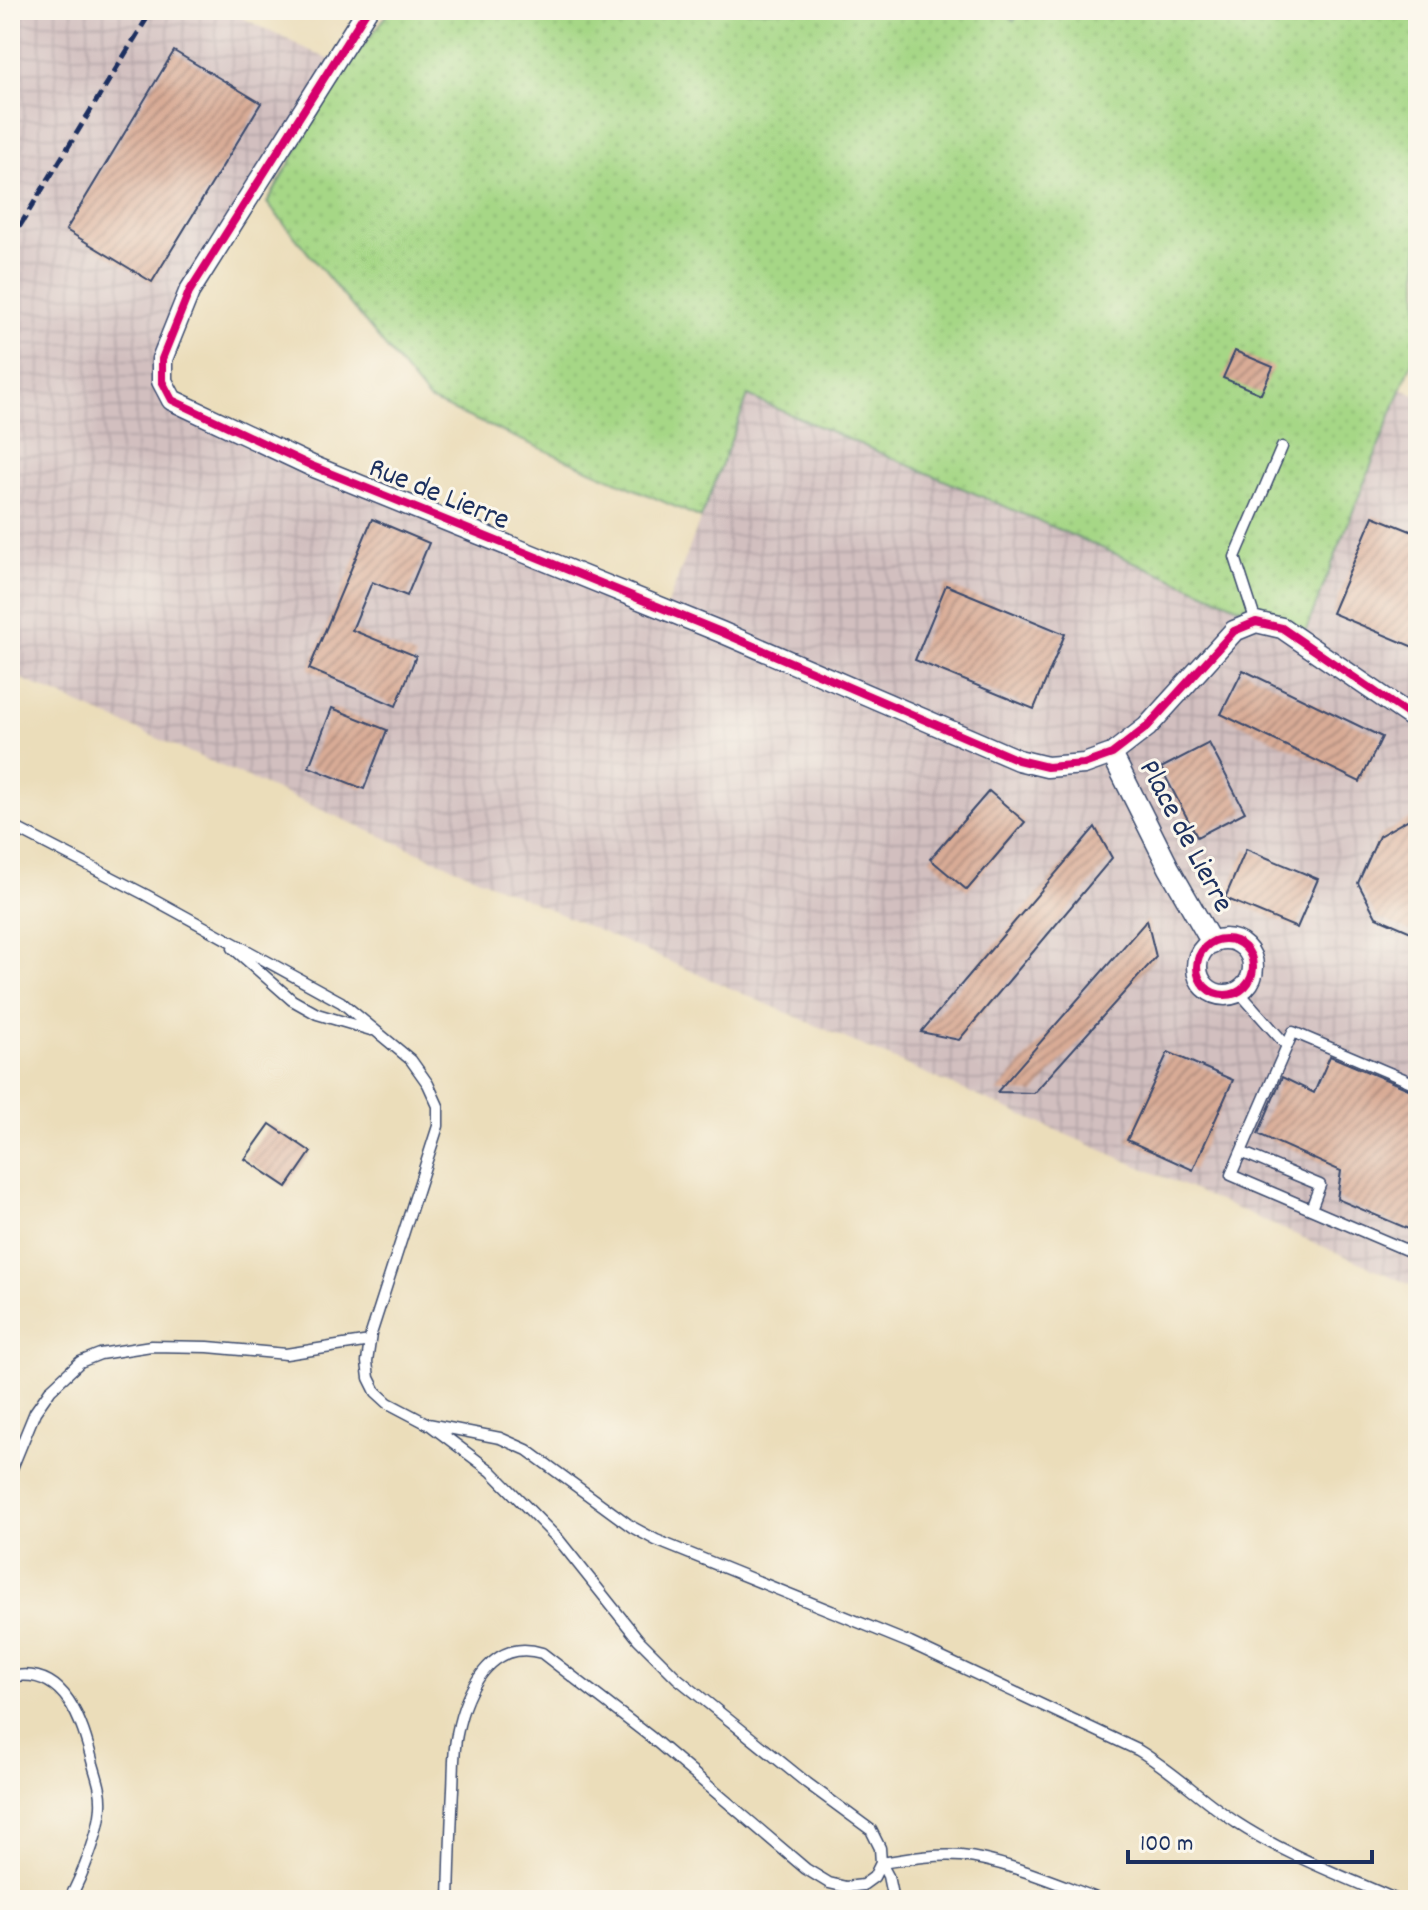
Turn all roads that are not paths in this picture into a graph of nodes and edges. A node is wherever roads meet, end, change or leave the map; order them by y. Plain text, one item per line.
1 (367, 10) edge
2 (1282, 447) dead end
3 (1256, 622) junction
4 (1418, 721) edge
5 (1112, 754) junction
6 (10, 825) edge
7 (221, 938) junction
8 (1212, 943) junction
9 (1239, 992) junction
10 (377, 1032) junction
11 (1287, 1046) junction
12 (1418, 1085) edge
13 (1241, 1152) junction
14 (1311, 1209) junction
15 (1418, 1255) edge
16 (370, 1341) junction
17 (428, 1424) junction
18 (10, 1473) edge
19 (10, 1677) edge
20 (881, 1863) junction
21 (69, 1900) edge
22 (449, 1900) edge
23 (893, 1900) edge
24 (1102, 1900) edge
25 (1397, 1900) edge

1 - 5 street, Rue de Lierre
2 - 3 lane
3 - 4 street
3 - 5 street
5 - 8 street, Place de Lierre
6 - 7 lane
7 - 10 lane
7 - 10 lane
8 - 9 street, Place de Lierre
8 - 9 street, Place de Lierre
9 - 11 lane
10 - 16 lane
11 - 12 lane
11 - 13 lane
13 - 14 lane
13 - 14 lane
14 - 15 lane
16 - 17 lane
16 - 18 lane
17 - 20 lane
17 - 25 lane
19 - 21 lane
20 - 22 lane
20 - 23 lane
20 - 24 lane

